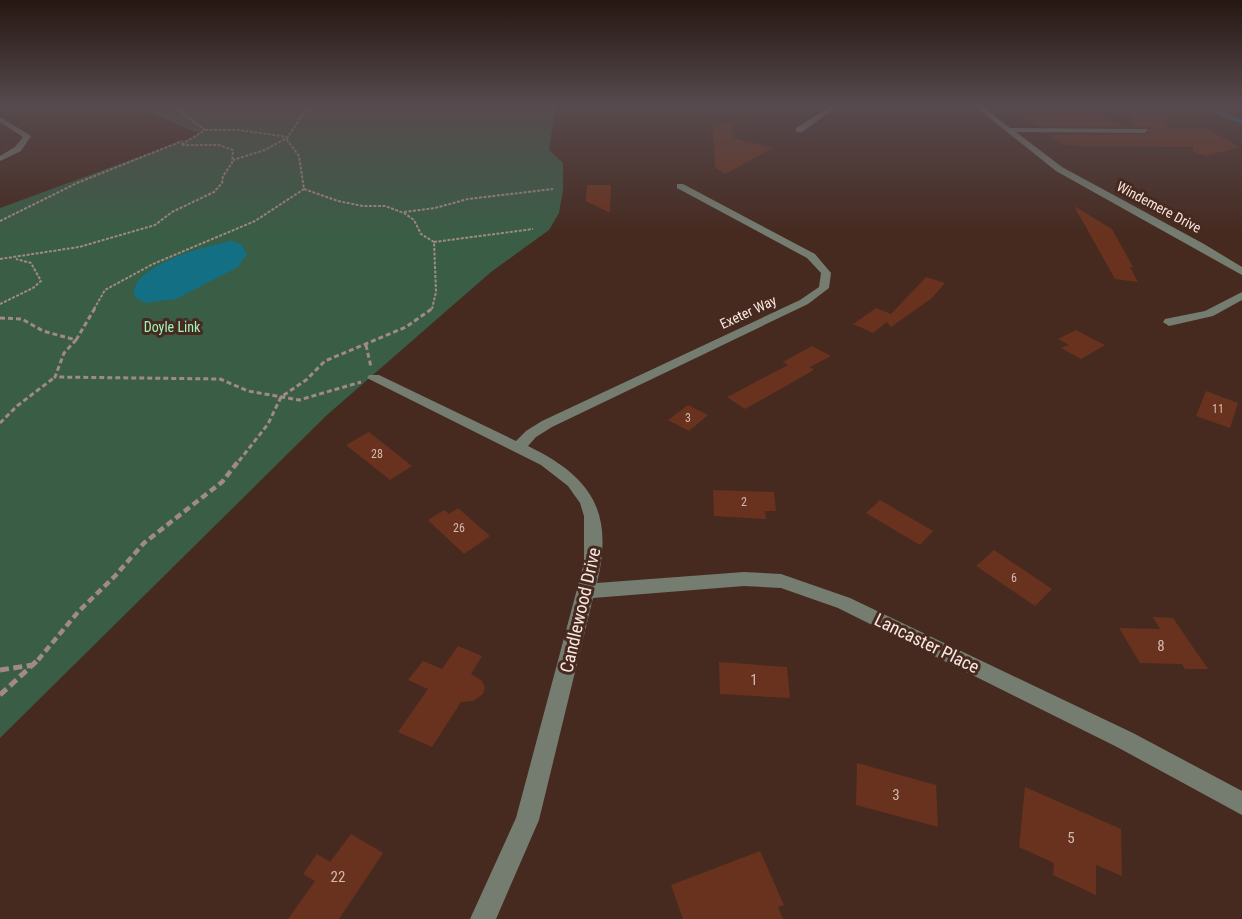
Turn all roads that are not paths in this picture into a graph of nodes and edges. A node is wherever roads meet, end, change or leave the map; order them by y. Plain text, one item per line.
1 (19, 147) edge
2 (1031, 147) edge
3 (0, 159) edge
4 (680, 186) dead end
5 (1242, 272) edge
6 (1242, 295) edge
7 (1169, 322) dead end
8 (374, 378) road end
9 (519, 447) junction
10 (587, 591) junction
11 (1242, 803) edge
12 (483, 919) edge

1 - 3 street
2 - 5 street, Windemere Drive
4 - 9 street, Exeter Way
6 - 7 street
8 - 9 street, Candlewood Drive
9 - 10 street, Candlewood Drive
10 - 11 street, Lancaster Place
10 - 12 street, Candlewood Drive

